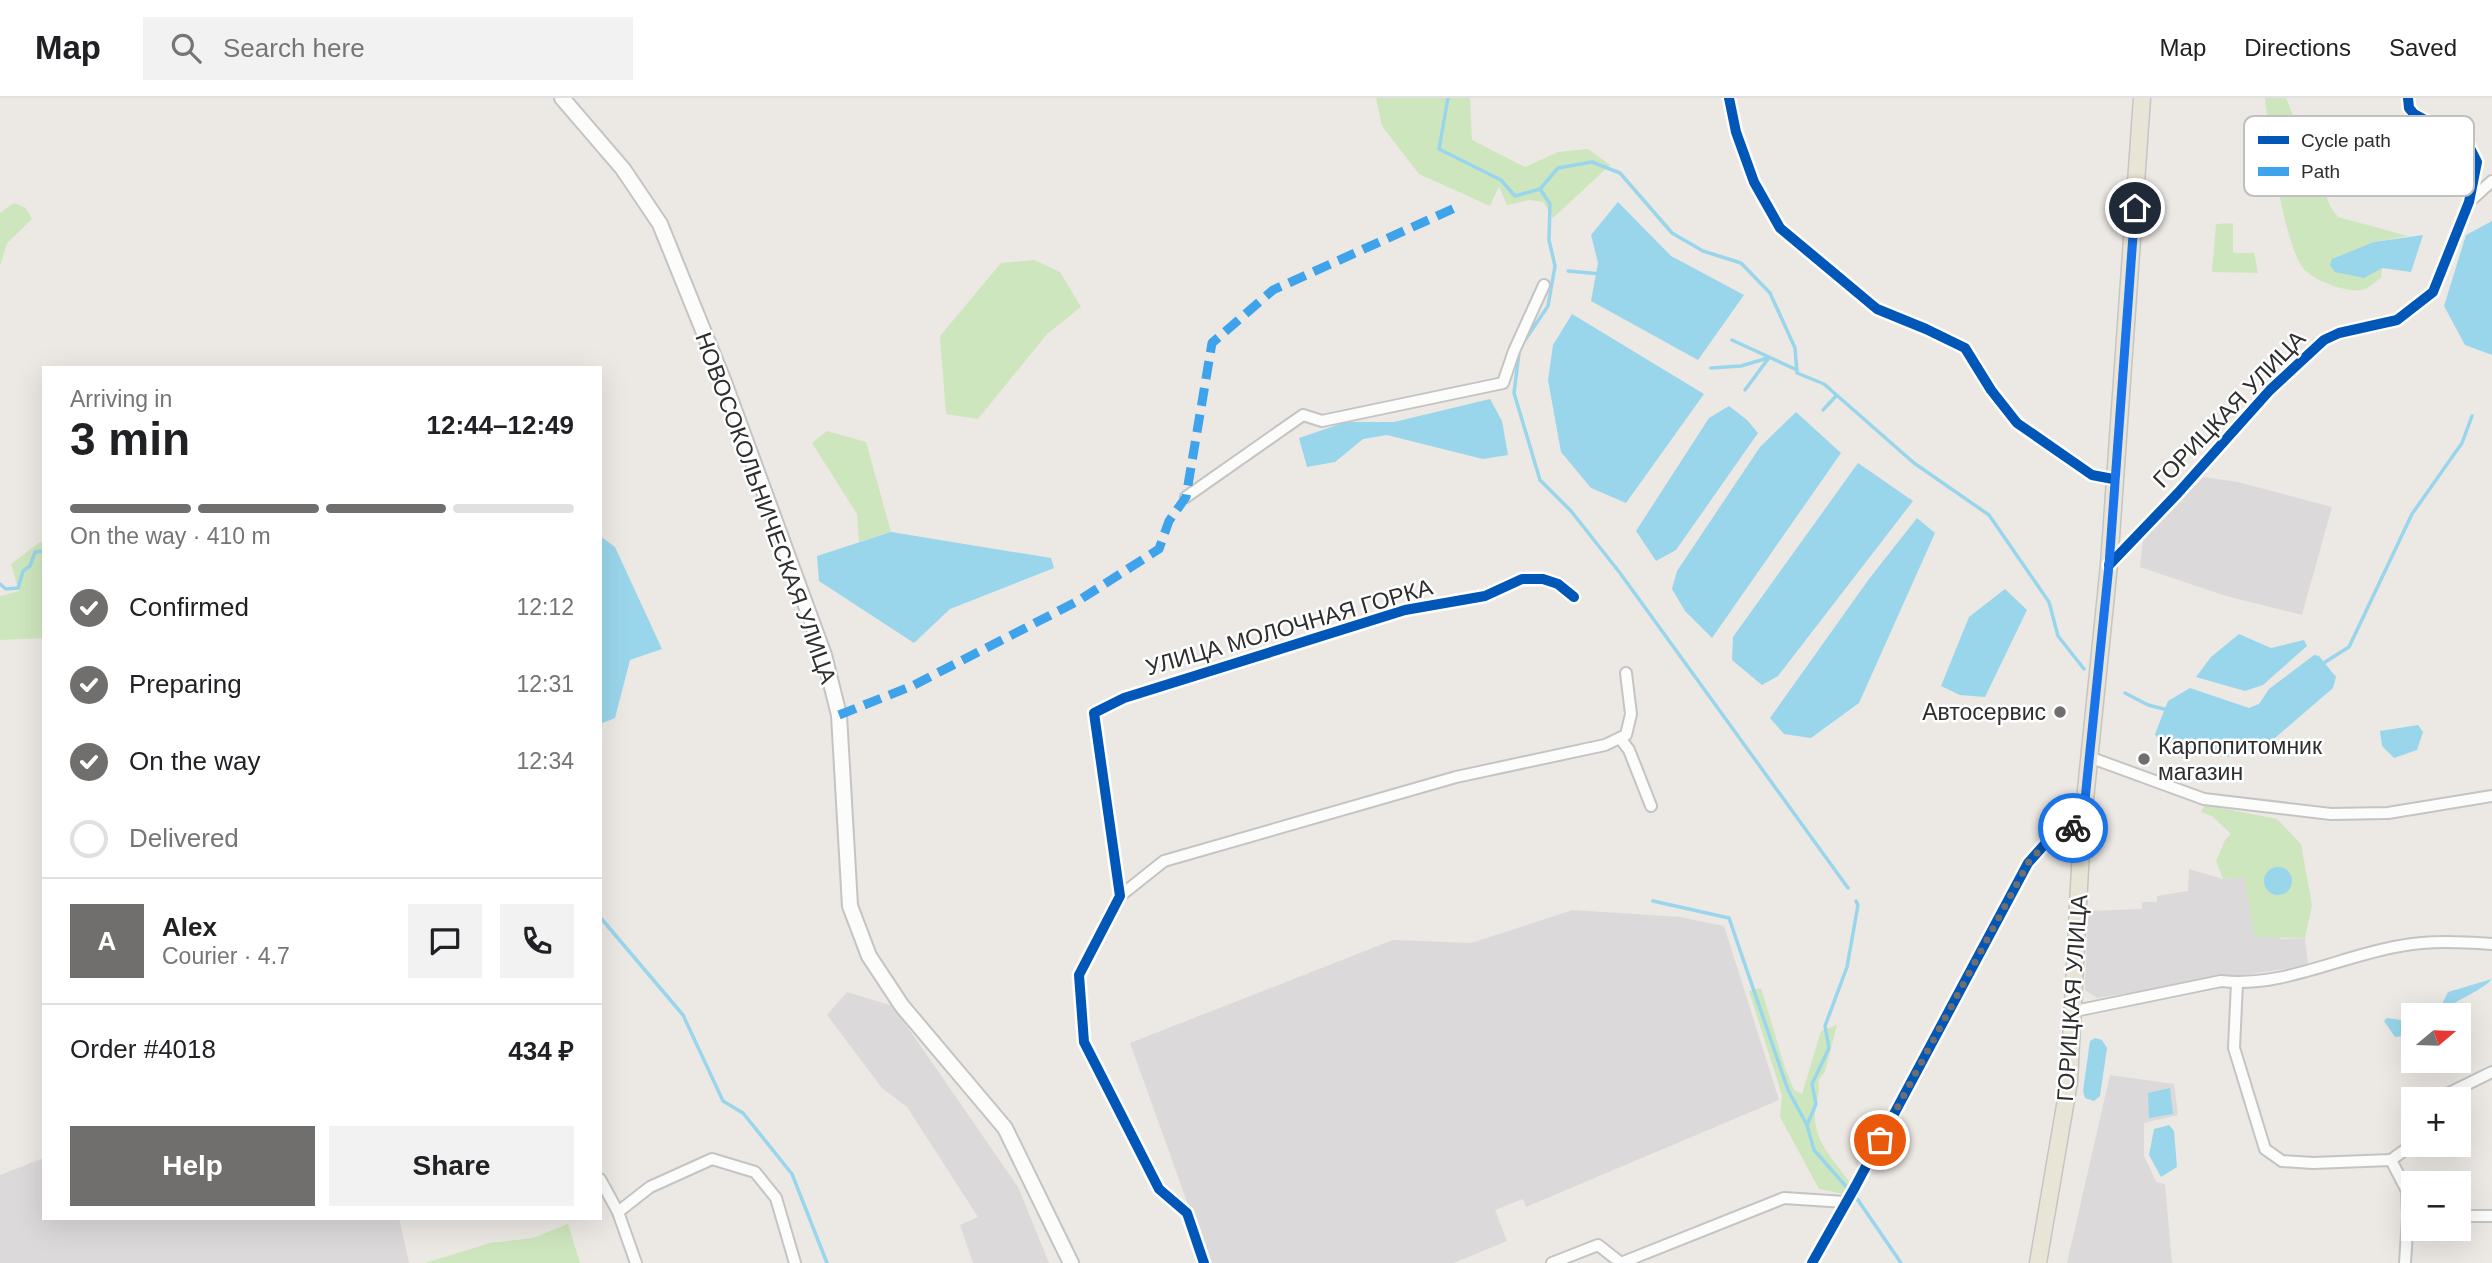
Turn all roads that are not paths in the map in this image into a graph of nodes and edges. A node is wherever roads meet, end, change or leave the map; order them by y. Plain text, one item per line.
1 (562, 98) edge
2 (1729, 98) edge
3 (2142, 98) edge
4 (2408, 98) edge
5 (2417, 116) edge
6 (2474, 156) edge
7 (2474, 181) edge
8 (2492, 181) edge
9 (2470, 196) edge
10 (2469, 202) junction
11 (1544, 285) dead end
12 (2113, 479) junction
13 (1186, 497) dead end
14 (2109, 565) junction
15 (1574, 597) dead end
16 (1626, 673) dead end
17 (1620, 738) junction
18 (2090, 757) junction
19 (2492, 796) edge
20 (1651, 806) dead end
21 (2082, 829) junction
22 (1120, 896) junction
23 (2492, 944) edge
24 (2237, 983) junction
25 (2075, 1011) junction
26 (2492, 1072) edge
27 (2461, 1087) edge
28 (2401, 1152) edge
29 (2390, 1160) junction
30 (2401, 1180) edge
31 (602, 1183) edge
32 (1846, 1200) junction
33 (618, 1212) junction
34 (2471, 1216) edge
35 (2492, 1216) edge
36 (2407, 1241) edge
37 (636, 1263) edge
38 (795, 1263) edge
39 (1071, 1263) edge
40 (1204, 1263) edge
41 (1552, 1263) edge
42 (1812, 1263) edge
43 (2038, 1263) edge
44 (2404, 1263) edge

1 - 39 main road, НОВОСОКОЛЬНИЧЕСКАЯ УЛИЦА
2 - 12 street, ГОРИЦКАЯ УЛИЦА
3 - 12 main road, ГОРИЦКАЯ УЛИЦА
4 - 5 street, ГОРИЦКАЯ УЛИЦА
6 - 7 street, ГОРИЦКАЯ УЛИЦА
8 - 10 street
9 - 10 street, ГОРИЦКАЯ УЛИЦА
10 - 14 street, ГОРИЦКАЯ УЛИЦА
11 - 13 street
12 - 14 main road, ГОРИЦКАЯ УЛИЦА
14 - 18 main road, ГОРИЦКАЯ УЛИЦА
15 - 22 street, УЛИЦА МОЛОЧНАЯ ГОРКА
16 - 17 street
17 - 20 street
17 - 22 street
18 - 19 street
18 - 21 main road, ГОРИЦКАЯ УЛИЦА
21 - 25 main road, ГОРИЦКАЯ УЛИЦА
21 - 32 street
22 - 40 street
23 - 24 street
24 - 25 street
24 - 29 street
25 - 43 main road, ГОРИЦКАЯ УЛИЦА
26 - 27 street
28 - 29 street
29 - 30 street
31 - 33 street
32 - 41 street
32 - 42 street
33 - 37 street
33 - 38 street
34 - 35 street
36 - 44 street

